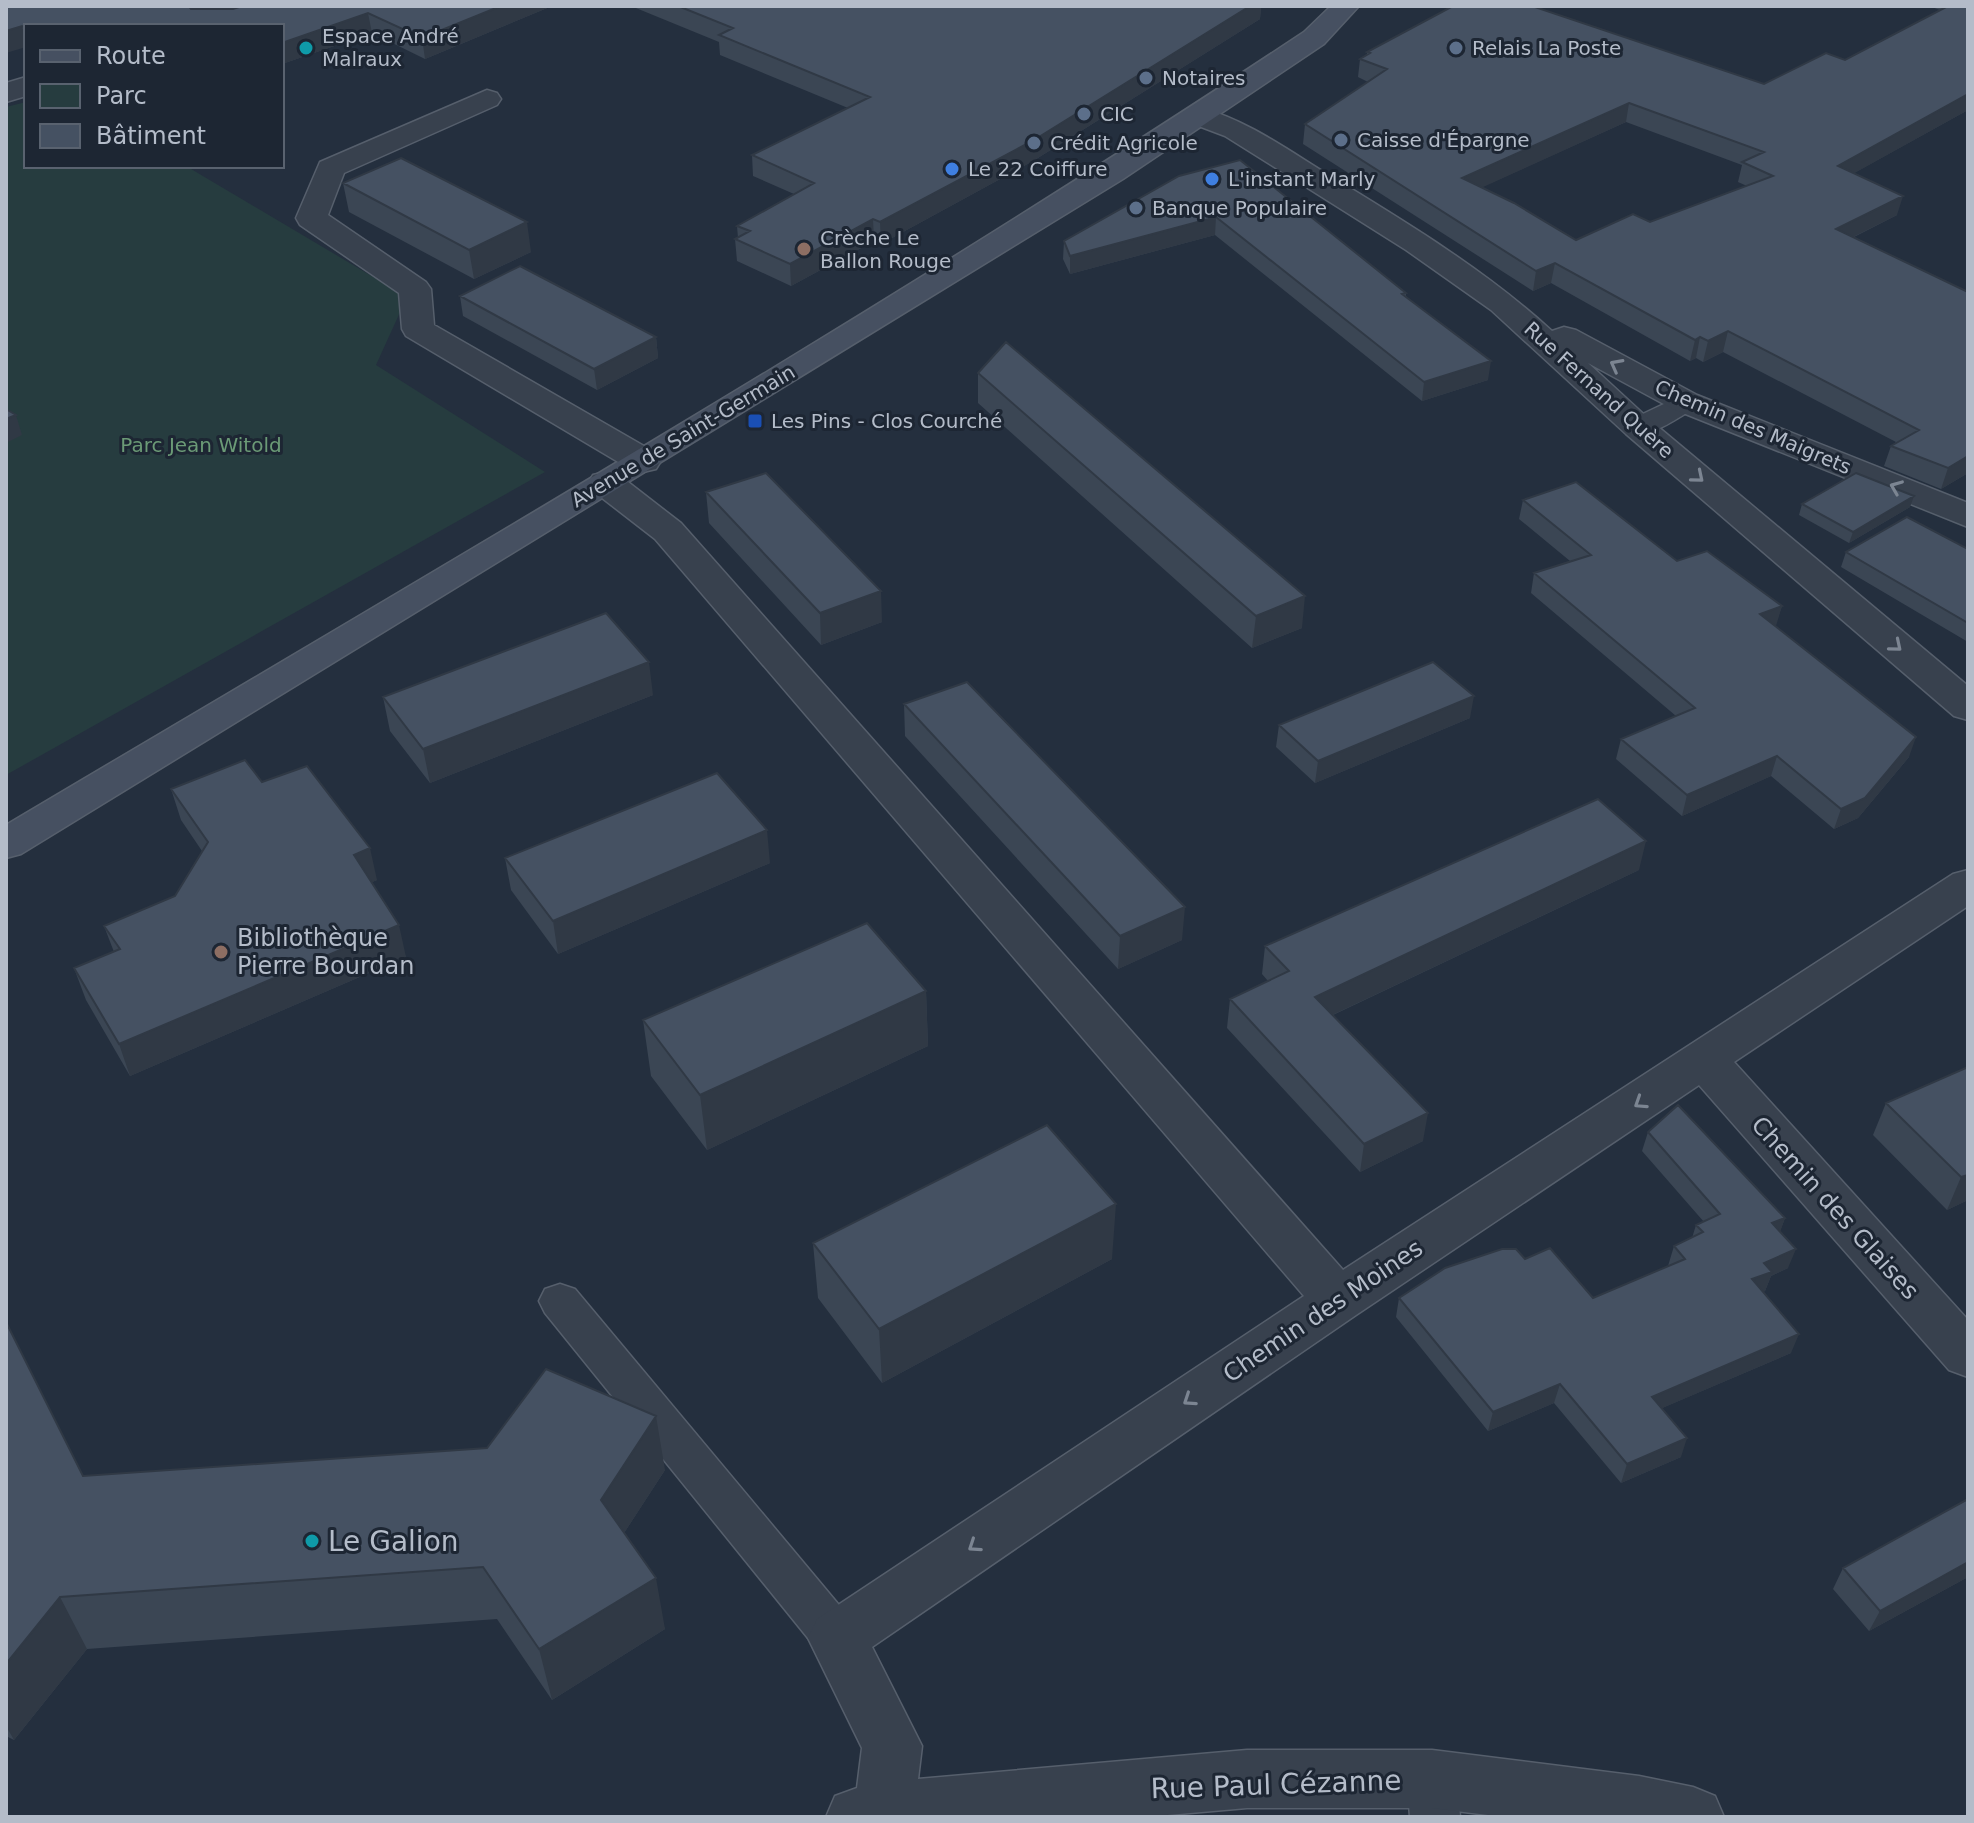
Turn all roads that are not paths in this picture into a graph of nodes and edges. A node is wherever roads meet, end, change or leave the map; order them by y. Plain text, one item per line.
1 (1346, 6) edge
2 (487, 99) dead end
3 (1198, 116) junction
4 (1502, 303) junction
5 (1685, 402) junction
6 (1638, 427) junction
7 (643, 461) junction
8 (606, 483) junction
9 (1968, 516) edge
10 (1968, 707) edge
11 (6, 844) edge
12 (1968, 885) edge
13 (1705, 1060) junction
14 (1338, 1300) junction
15 (560, 1301) dead end
16 (1968, 1355) edge
17 (837, 1638) junction
18 (1433, 1798) edge
19 (870, 1814) edge
20 (1693, 1817) edge

1 - 3 main road, Avenue de Saint-Germain
2 - 7 street
3 - 4 street, Rue Fernand Quère
3 - 7 main road, Avenue de Saint-Germain
5 -> 4 street, Chemin des Maigrets
4 - 6 street, Rue Fernand Quère
5 - 6 lane
9 -> 5 street, Chemin des Maigrets
6 -> 10 street, Rue Fernand Quère
7 - 8 main road, Avenue de Saint-Germain
8 - 11 main road, Avenue de Saint-Germain
8 - 14 street
12 - 13 street, Chemin des Moines
13 -> 14 street, Chemin des Moines
13 - 16 street, Chemin des Glaises
14 -> 17 street, Chemin des Moines
15 - 17 lane
17 - 19 street
18 - 19 street, Rue Paul Cézanne
18 - 20 street, Rue Paul Cézanne

